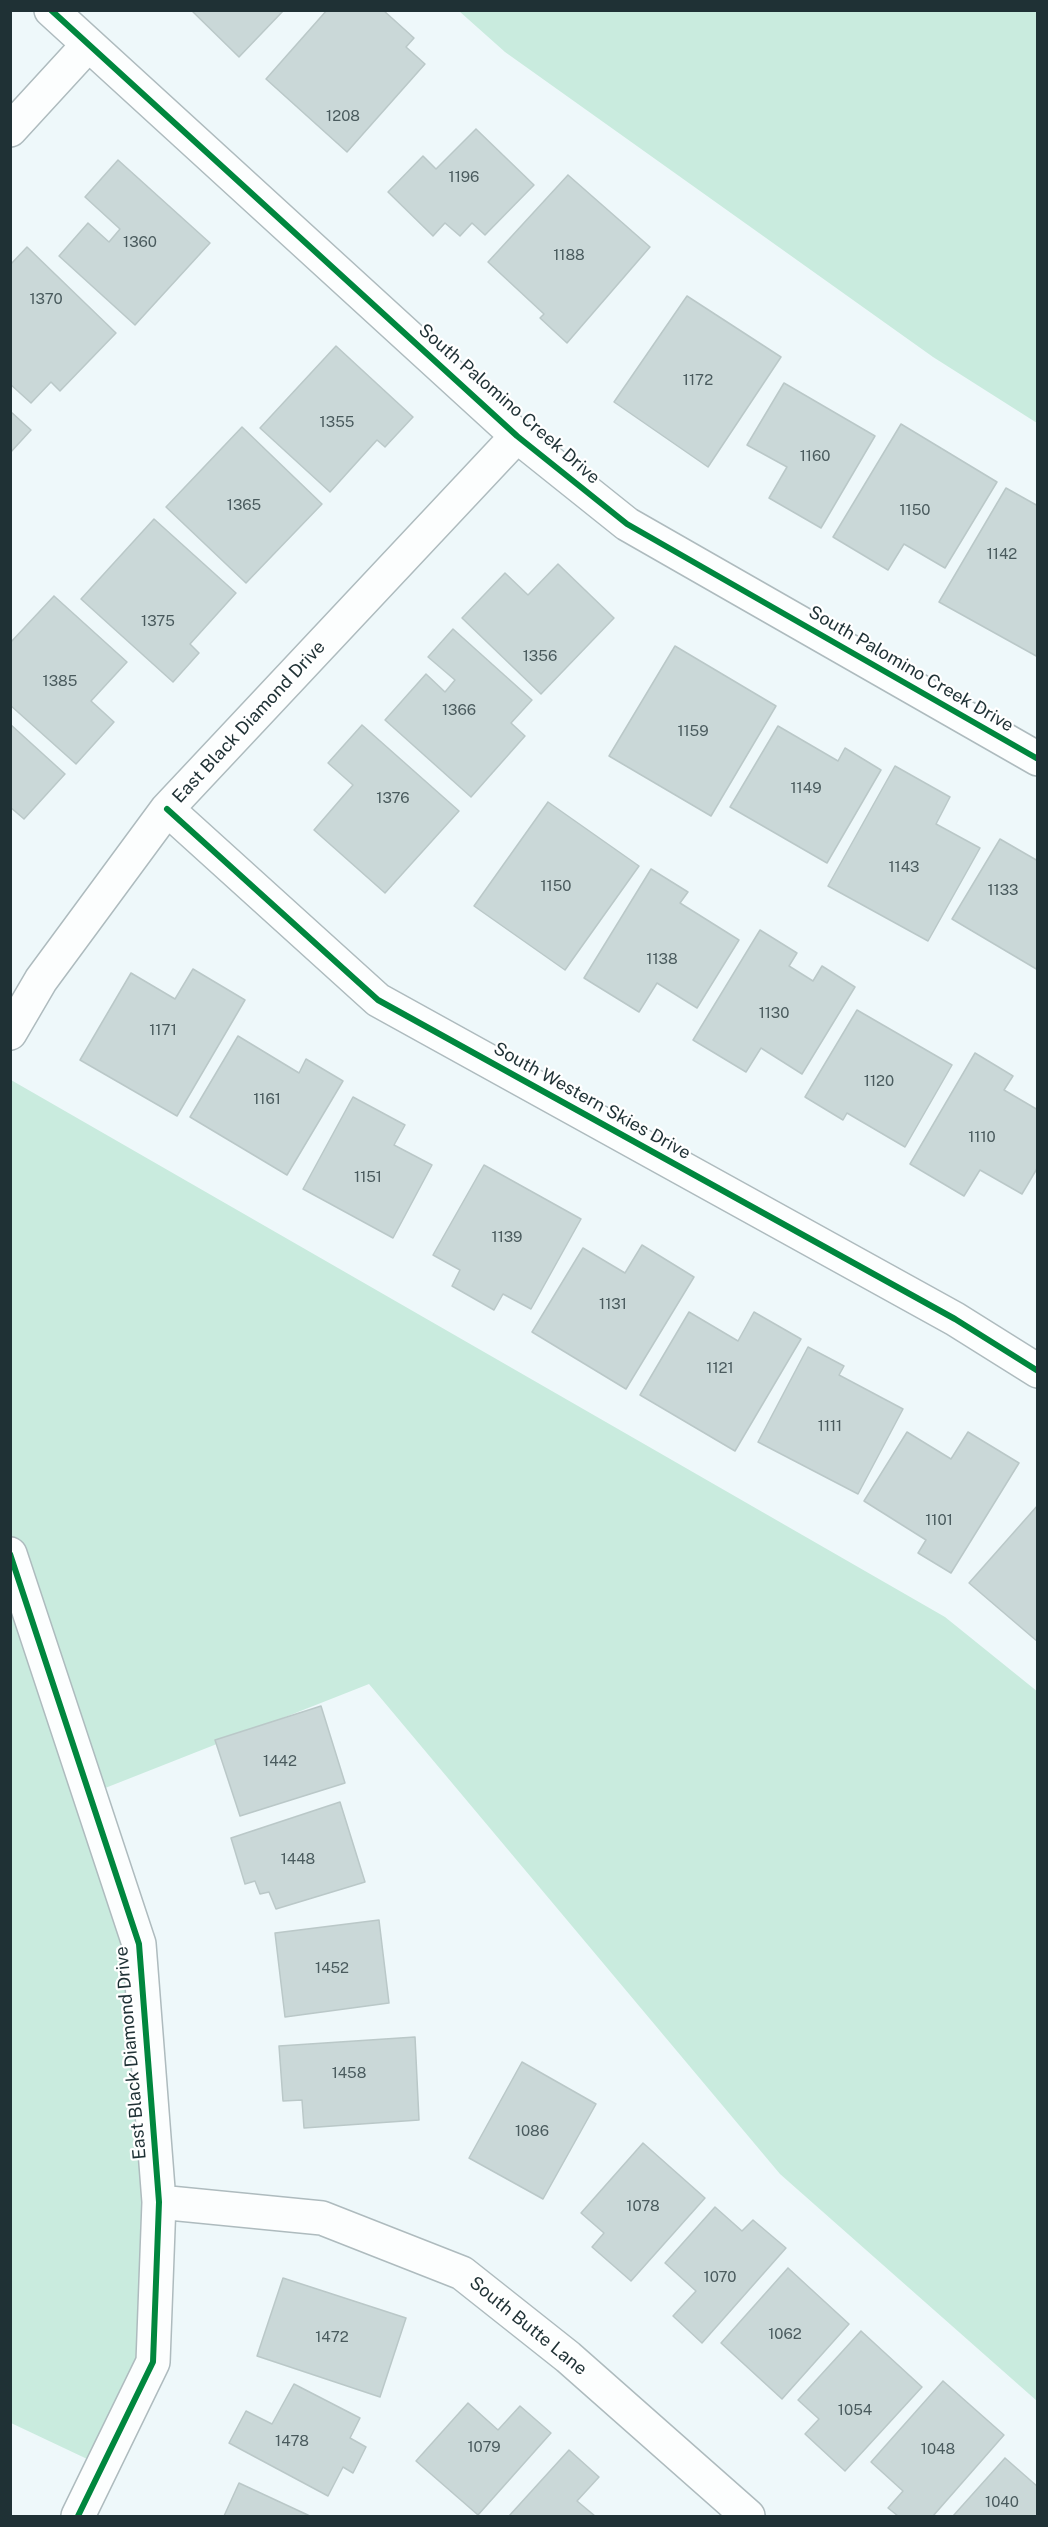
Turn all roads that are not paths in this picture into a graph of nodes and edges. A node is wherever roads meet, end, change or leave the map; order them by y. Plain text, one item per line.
1 (51, 10) edge
2 (88, 45) junction
3 (10, 130) edge
4 (517, 436) junction
5 (1038, 759) edge
6 (167, 809) junction
7 (10, 1033) edge
8 (1038, 1371) edge
9 (10, 1554) edge
10 (159, 2202) junction
11 (78, 2517) edge
12 (748, 2517) edge

1 - 2 street, South Palomino Creek Drive
2 - 3 street
2 - 4 street, South Palomino Creek Drive
4 - 5 street, South Palomino Creek Drive
4 - 6 street, East Black Diamond Drive
6 - 7 street, East Black Diamond Drive
6 - 8 street, South Western Skies Drive
9 - 10 street, East Black Diamond Drive
10 - 11 street, East Black Diamond Drive
10 - 12 street, South Butte Lane

